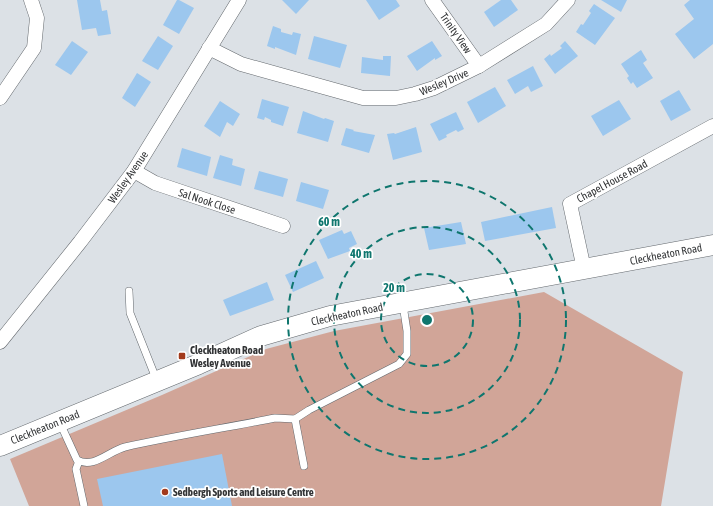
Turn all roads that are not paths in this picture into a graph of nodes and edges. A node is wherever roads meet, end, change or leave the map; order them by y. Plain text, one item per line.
1 (31, 0) edge
2 (239, 0) edge
3 (432, 0) edge
4 (568, 0) edge
5 (209, 48) junction
6 (479, 66) junction
7 (0, 98) edge
8 (713, 126) edge
9 (134, 171) junction
10 (283, 226) dead end
11 (713, 245) edge
12 (584, 269) junction
13 (130, 291) dead end
14 (403, 302) junction
15 (0, 342) edge
16 (157, 381) junction
17 (295, 419) junction
18 (60, 421) junction
19 (0, 446) edge
20 (79, 461) junction
21 (304, 466) dead end
22 (84, 506) edge

1 - 7 street
2 - 5 street, Wesley Avenue
3 - 6 street, Trinity View
4 - 6 street, Wesley Drive
5 - 6 street, Wesley Drive
5 - 9 street, Wesley Avenue
8 - 12 street, Chapel House Road
9 - 10 street, Sal Nook Close
9 - 15 street, Wesley Avenue
11 - 12 street, Cleckheaton Road
12 - 14 street, Cleckheaton Road
13 - 16 lane
14 - 16 street, Cleckheaton Road
14 - 17 lane
16 - 18 street, Cleckheaton Road
17 - 20 lane
17 - 21 lane
18 - 19 street, Cleckheaton Road
18 - 20 lane
20 - 22 lane

